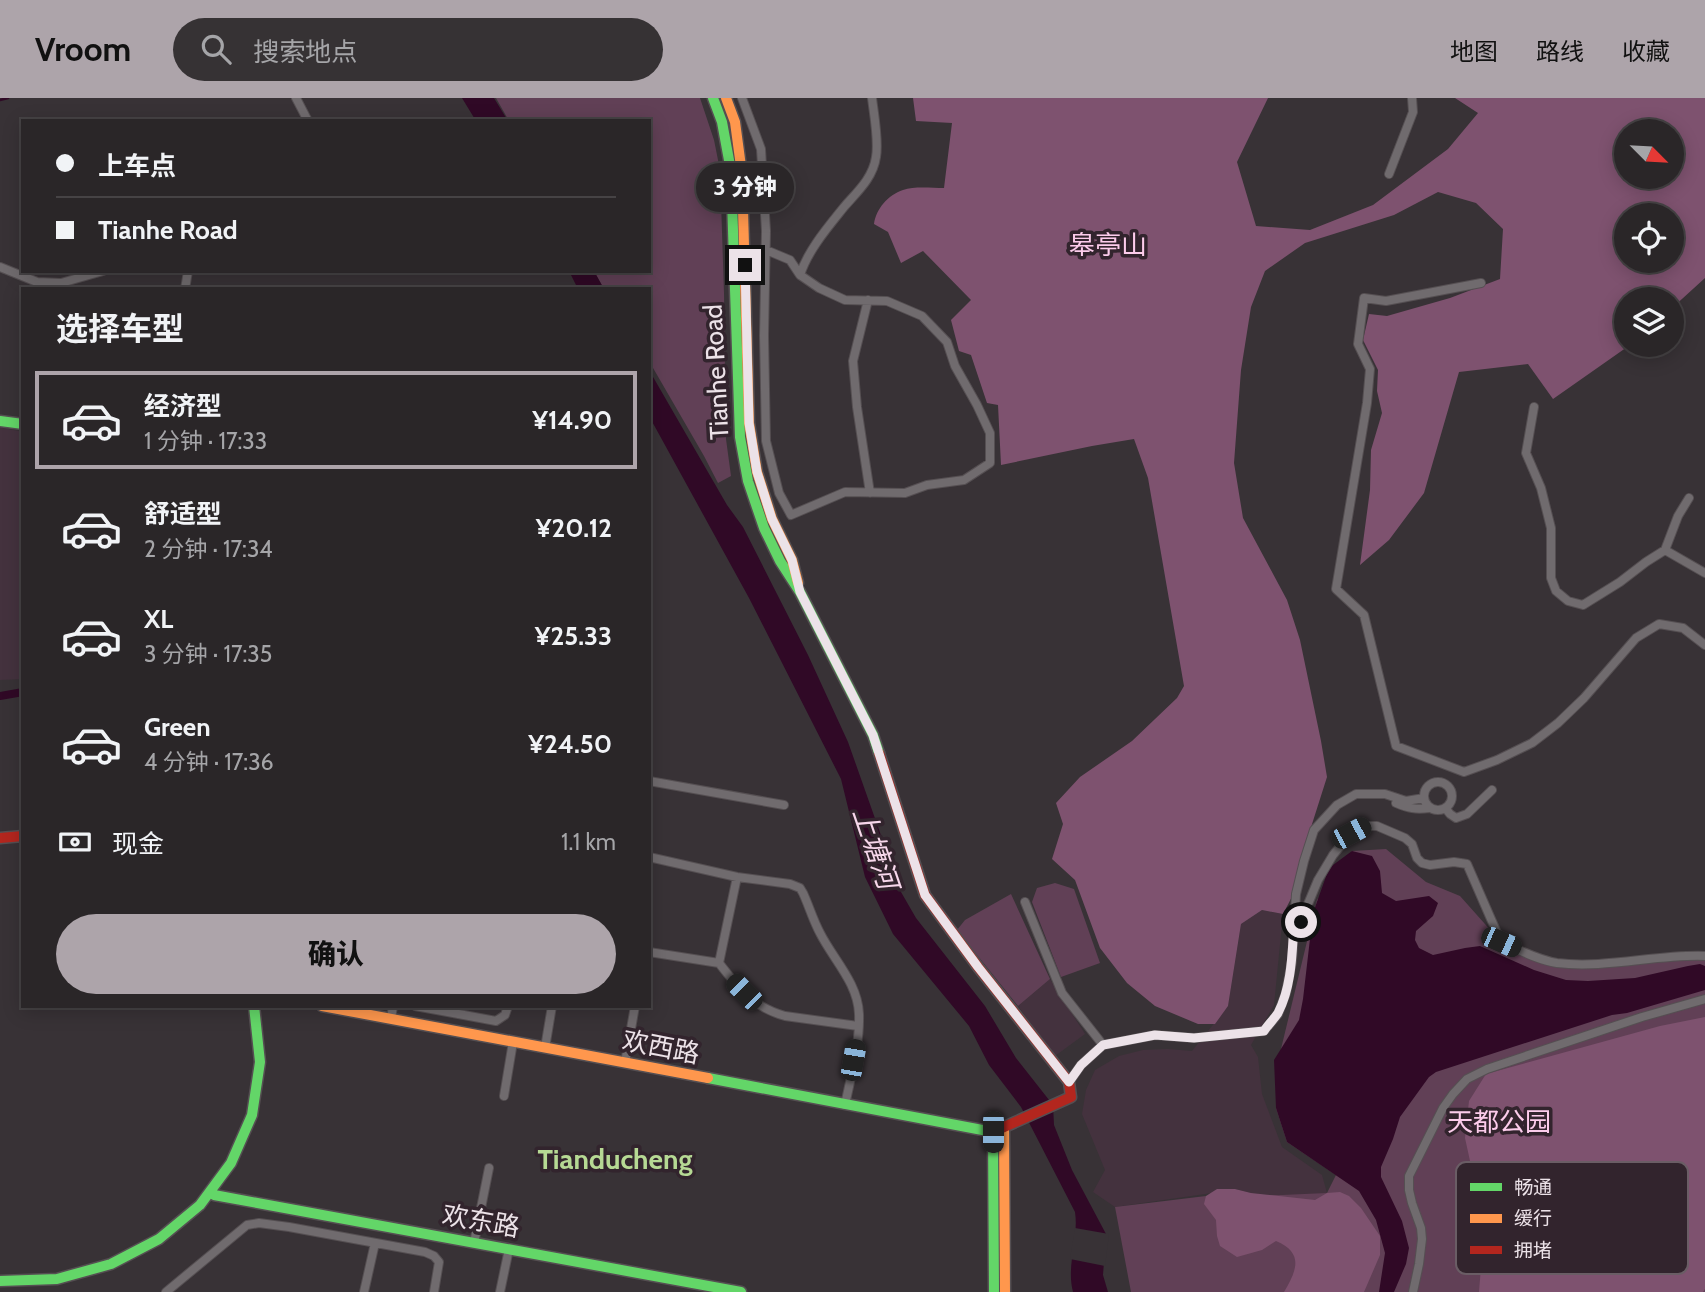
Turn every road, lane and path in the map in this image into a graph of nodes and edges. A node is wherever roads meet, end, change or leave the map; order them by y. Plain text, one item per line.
1 (296, 98) edge
2 (713, 98) edge
3 (726, 98) edge
4 (742, 98) edge
5 (872, 98) edge
6 (1412, 98) edge
7 (307, 119) edge
8 (1389, 174) dead end
9 (766, 250) junction
10 (0, 267) edge
11 (96, 273) edge
12 (800, 275) junction
13 (1481, 283) dead end
14 (868, 300) junction
15 (1535, 407) dead end
16 (0, 421) edge
17 (21, 424) edge
18 (870, 492) junction
19 (1689, 498) dead end
20 (1665, 550) junction
21 (1705, 573) edge
22 (800, 592) junction
23 (1705, 645) edge
24 (651, 781) edge
25 (1492, 790) dead end
26 (1356, 794) junction
27 (1424, 798) junction
28 (784, 806) dead end
29 (1429, 808) junction
30 (1446, 809) junction
31 (21, 836) edge
32 (0, 838) edge
33 (651, 857) edge
34 (737, 877) junction
35 (1025, 902) dead end
36 (1294, 924) junction
37 (651, 952) edge
38 (1705, 956) edge
39 (719, 964) junction
40 (1705, 999) edge
41 (254, 1008) edge
42 (333, 1008) edge
43 (393, 1008) edge
44 (426, 1008) edge
45 (507, 1008) edge
46 (552, 1008) edge
47 (635, 1008) edge
48 (391, 1019) junction
49 (858, 1026) junction
50 (513, 1042) junction
51 (1103, 1045) junction
52 (545, 1048) junction
53 (625, 1063) junction
54 (1069, 1082) junction
55 (504, 1096) dead end
56 (845, 1105) junction
57 (1004, 1128) junction
58 (993, 1132) junction
59 (489, 1168) dead end
60 (214, 1195) junction
61 (293, 1210) junction
62 (289, 1227) junction
63 (375, 1243) junction
64 (474, 1243) junction
65 (509, 1249) junction
66 (0, 1281) edge
67 (54, 1288) edge
68 (166, 1292) edge
69 (364, 1292) edge
70 (434, 1292) edge
71 (500, 1292) edge
72 (740, 1292) edge
73 (993, 1292) edge
74 (1005, 1292) edge
75 (1413, 1292) edge

1 - 7 street
2 - 22 main road, Tianhe Road
3 - 22 main road, Tianhe Road
4 - 9 street
5 - 12 street
6 - 8 street
9 - 12 street
9 - 18 street
10 - 11 street
12 - 14 street
13 - 23 street
14 - 18 street
14 - 18 street
15 - 20 street
16 - 17 main road
19 - 20 street
20 - 21 street
22 - 54 main road, Tianhe Road
24 - 28 street
25 - 30 street
26 - 27 street
26 - 29 street
26 - 36 street
27 - 29 street
27 - 30 street
29 - 30 street
31 - 32 main road
33 - 34 street
34 - 39 street
34 - 49 street
35 - 51 street
36 - 38 street
36 - 51 street
37 - 39 street
39 - 49 street
40 - 75 street
41 - 60 main road
42 - 48 main road, 欢西路
43 - 48 street
44 - 45 street
46 - 52 street
47 - 53 street
48 - 50 main road, 欢西路
49 - 56 street
50 - 52 main road, 欢西路
50 - 55 street
51 - 54 street
52 - 53 main road, 欢西路
53 - 56 main road, 欢西路
54 - 57 main road
56 - 58 main road, 欢西路
57 - 58 main road
57 - 74 main road
58 - 73 main road
59 - 64 street
60 - 61 main road, 欢东路
60 - 67 main road
61 - 62 street
61 - 64 main road, 欢东路
62 - 63 street
62 - 68 street
63 - 69 street
63 - 70 street
64 - 65 main road, 欢东路
65 - 71 street
65 - 72 main road, 欢东路
66 - 67 main road

